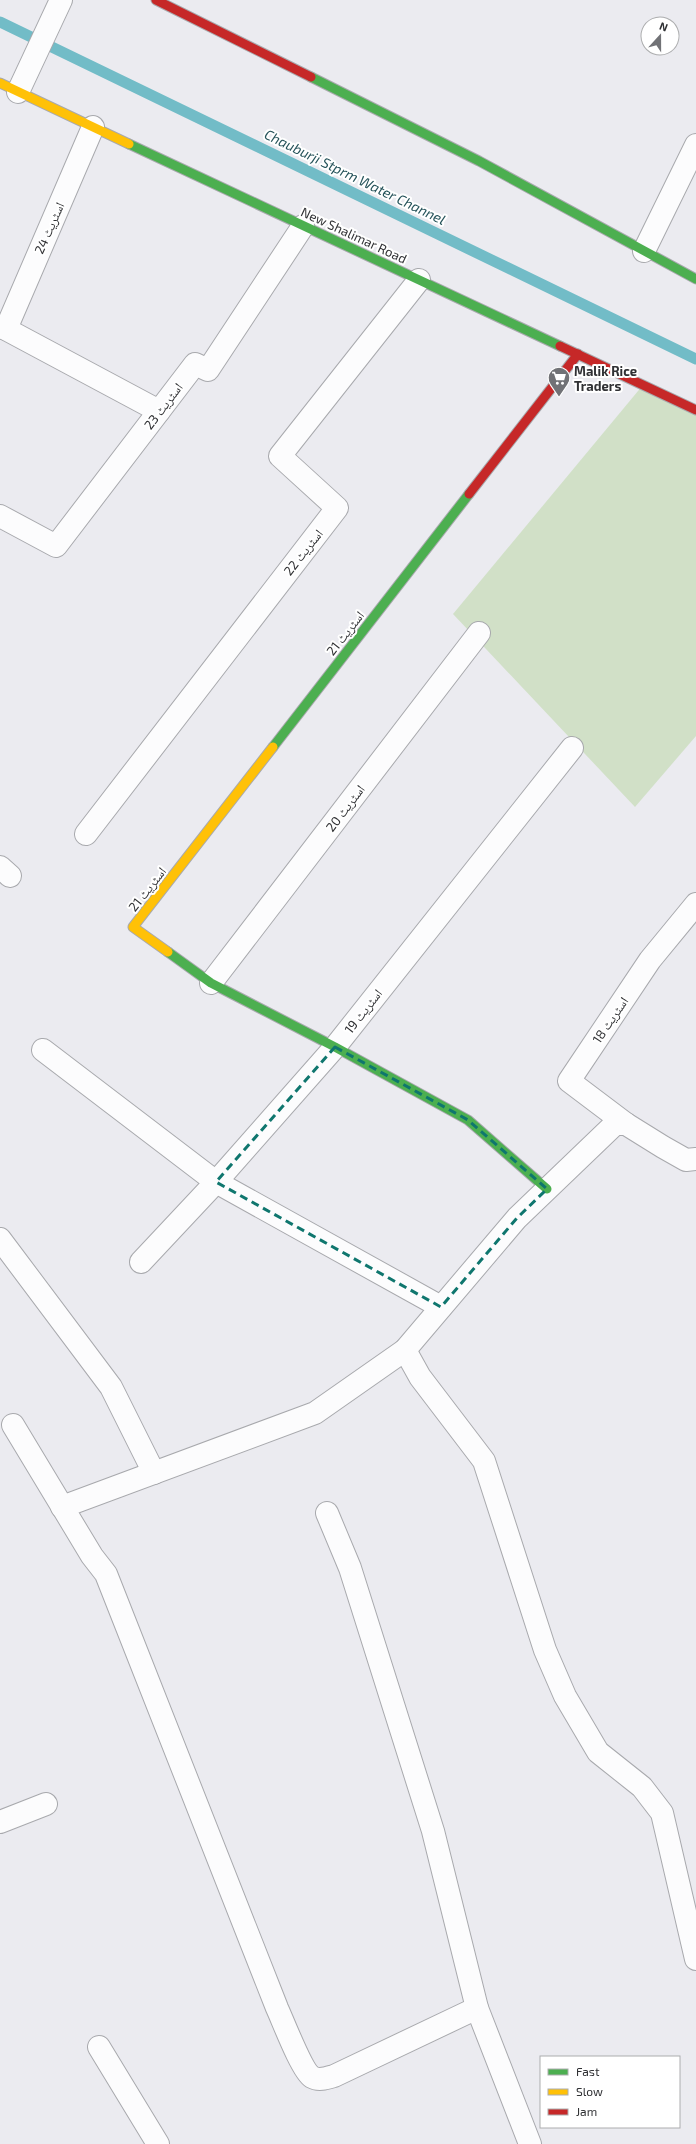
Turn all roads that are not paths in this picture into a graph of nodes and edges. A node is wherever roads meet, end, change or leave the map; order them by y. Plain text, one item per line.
1 (61, 0) edge
2 (156, 0) edge
3 (15, 84) edge
4 (93, 127) junction
5 (696, 145) edge
6 (303, 226) junction
7 (644, 251) junction
8 (696, 279) edge
9 (419, 280) junction
10 (3, 327) edge
11 (578, 354) junction
12 (696, 410) edge
13 (159, 411) junction
14 (0, 516) edge
15 (479, 633) dead end
16 (572, 748) dead end
17 (86, 834) dead end
18 (696, 904) edge
19 (211, 983) junction
20 (335, 1047) junction
21 (43, 1050) dead end
22 (626, 1124) junction
23 (696, 1159) edge
24 (216, 1182) junction
25 (547, 1189) junction
26 (0, 1239) edge
27 (141, 1262) dead end
28 (441, 1308) junction
29 (405, 1350) junction
30 (13, 1425) dead end
31 (154, 1473) junction
32 (62, 1507) junction
33 (327, 1513) dead end
34 (46, 1804) dead end
35 (0, 1822) edge
36 (696, 1959) edge
37 (477, 2008) junction
38 (99, 2047) dead end
39 (158, 2144) edge
40 (530, 2144) edge

1 - 3 street
2 - 7 street
3 - 4 street, New Shalimar Road
4 - 6 street, New Shalimar Road
4 - 10 street, اسٹریٹ 24
5 - 7 street
6 - 9 street, New Shalimar Road
6 - 13 street, اسٹریٹ 23
7 - 8 street
9 - 11 street, New Shalimar Road
9 - 17 street, اسٹریٹ 22
10 - 13 street
11 - 12 street, New Shalimar Road
11 - 19 street, اسٹریٹ 21
13 - 14 street, اسٹریٹ 23
15 - 19 street, اسٹریٹ 20
16 - 20 street, اسٹریٹ 19
18 - 22 street, اسٹریٹ 18
19 - 20 street
20 - 24 street, اسٹریٹ 19
20 - 25 street
21 - 24 street
22 - 23 street
22 - 25 street
24 - 27 street, اسٹریٹ 19
24 - 28 street
25 - 28 street
26 - 31 street
28 - 29 street
29 - 31 street
29 - 36 street
30 - 32 street
31 - 32 street
32 - 37 street
33 - 37 street
34 - 35 street
37 - 40 street
38 - 39 street

